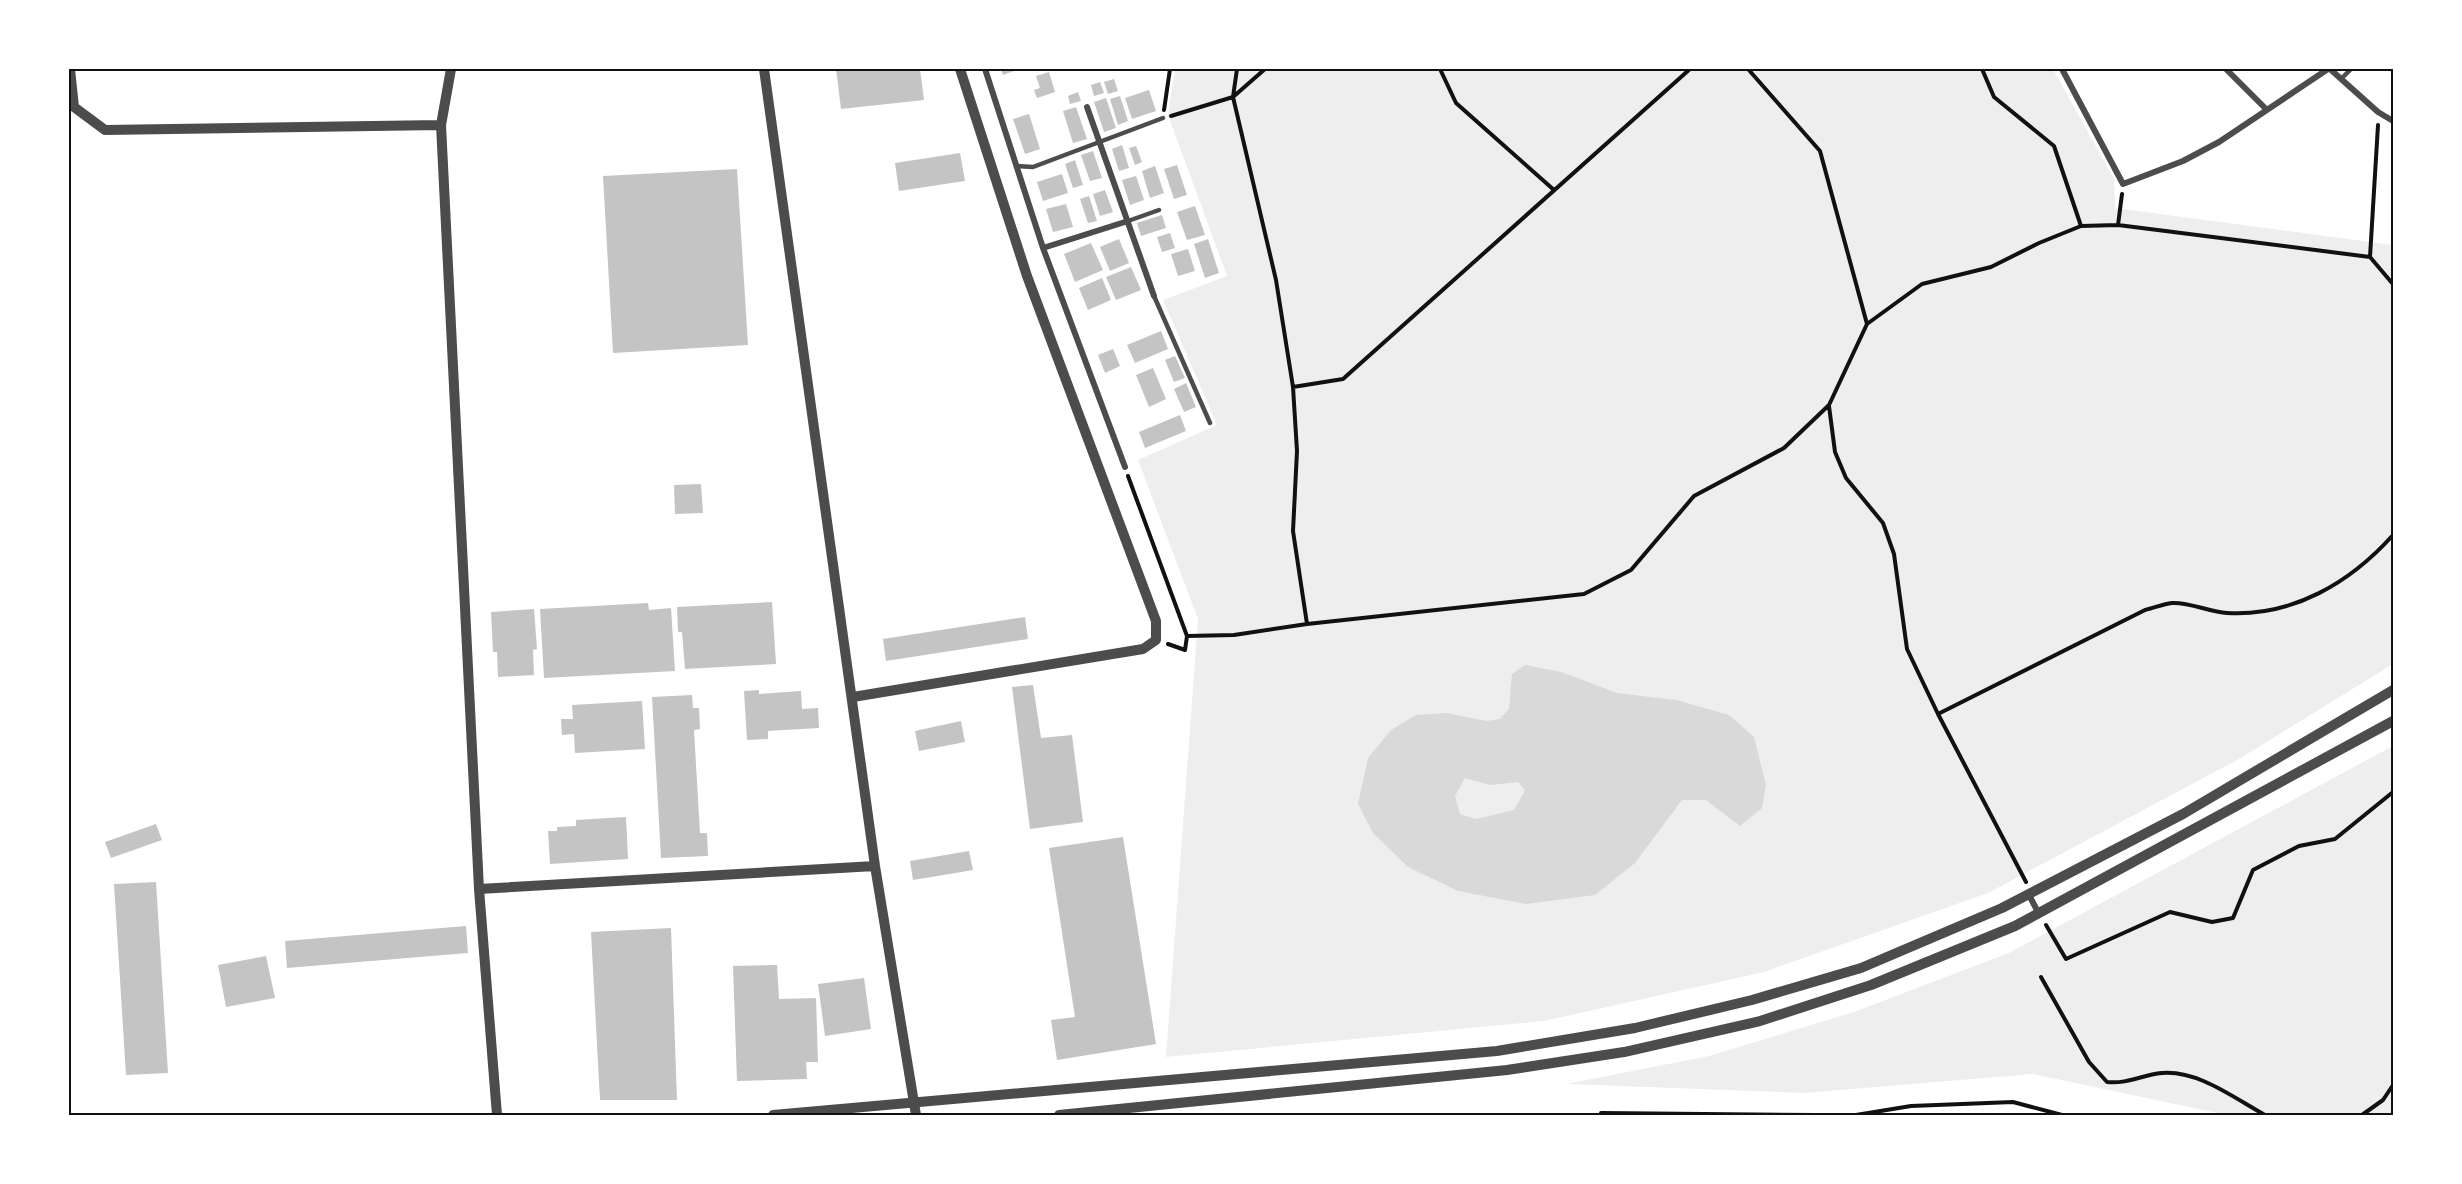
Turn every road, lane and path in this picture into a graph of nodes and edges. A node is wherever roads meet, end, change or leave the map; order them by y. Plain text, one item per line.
1 (70, 69) edge
2 (451, 69) edge
3 (764, 69) edge
4 (960, 69) edge
5 (985, 69) edge
6 (1170, 69) edge
7 (1237, 69) edge
8 (1264, 69) edge
9 (1440, 69) edge
10 (1690, 69) edge
11 (1748, 69) edge
12 (1982, 69) edge
13 (2062, 69) edge
14 (2226, 69) edge
15 (2329, 69) edge
16 (2351, 69) edge
17 (2341, 79) junction
18 (1233, 97) junction
19 (1088, 108) dead end
20 (2267, 110) junction
21 (2379, 112) junction
22 (1163, 118) junction
23 (2393, 121) edge
24 (441, 125) junction
25 (1099, 141) junction
26 (1016, 166) junction
27 (2123, 184) junction
28 (1554, 190) junction
29 (1159, 210) dead end
30 (1128, 221) junction
31 (2118, 225) junction
32 (2081, 226) junction
33 (1043, 248) junction
34 (2370, 256) junction
35 (2393, 284) edge
36 (1154, 297) joint
37 (1867, 324) junction
38 (1293, 387) junction
39 (1828, 405) junction
40 (1210, 423) dead end
41 (1125, 467) joint
42 (2393, 534) edge
43 (1306, 624) junction
44 (1187, 636) junction
45 (1156, 640) junction
46 (2393, 690) edge
47 (853, 697) junction
48 (1938, 714) junction
49 (2393, 721) edge
50 (2393, 792) edge
51 (875, 866) junction
52 (479, 889) junction
53 (2029, 895) junction
54 (2039, 914) junction
55 (2041, 977) dead end
56 (2393, 1085) edge
57 (915, 1110) edge
58 (1601, 1113) dead end
59 (497, 1115) edge
60 (773, 1115) edge
61 (1059, 1115) edge
62 (1815, 1115) edge
63 (1856, 1115) edge
64 (2062, 1115) edge
65 (2265, 1115) edge
66 (2362, 1115) edge

1 - 24 street
2 - 24 street
3 - 47 street
4 - 45 street
5 - 26 street
6 - 22 path
7 - 18 path
8 - 18 path
9 - 28 path
10 - 28 path
11 - 37 path
12 - 32 path
13 - 27 street
14 - 20 street
15 - 17 street
15 - 20 street
16 - 17 lane
17 - 21 street
18 - 22 path
18 - 38 path
19 - 25 street
20 - 27 street
21 - 23 street
21 - 34 path
22 - 25 lane
24 - 52 street
25 - 26 lane
25 - 30 street
26 - 33 street
27 - 31 path
28 - 38 path
29 - 30 lane
30 - 33 street
30 - 36 street
31 - 32 path
31 - 34 path
32 - 37 path
33 - 41 street
34 - 35 path
36 - 40 lane
37 - 39 path
38 - 43 path
39 - 43 path
39 - 48 path
41 - 44 path
42 - 48 path
43 - 44 path
44 - 45 path
45 - 47 street
46 - 53 street
47 - 51 street
48 - 53 path
49 - 54 street
50 - 54 path
51 - 52 street
51 - 57 street
52 - 59 street
53 - 54 street
53 - 57 street
54 - 61 street
55 - 65 path
56 - 66 path
57 - 60 street
58 - 62 path
63 - 64 path

